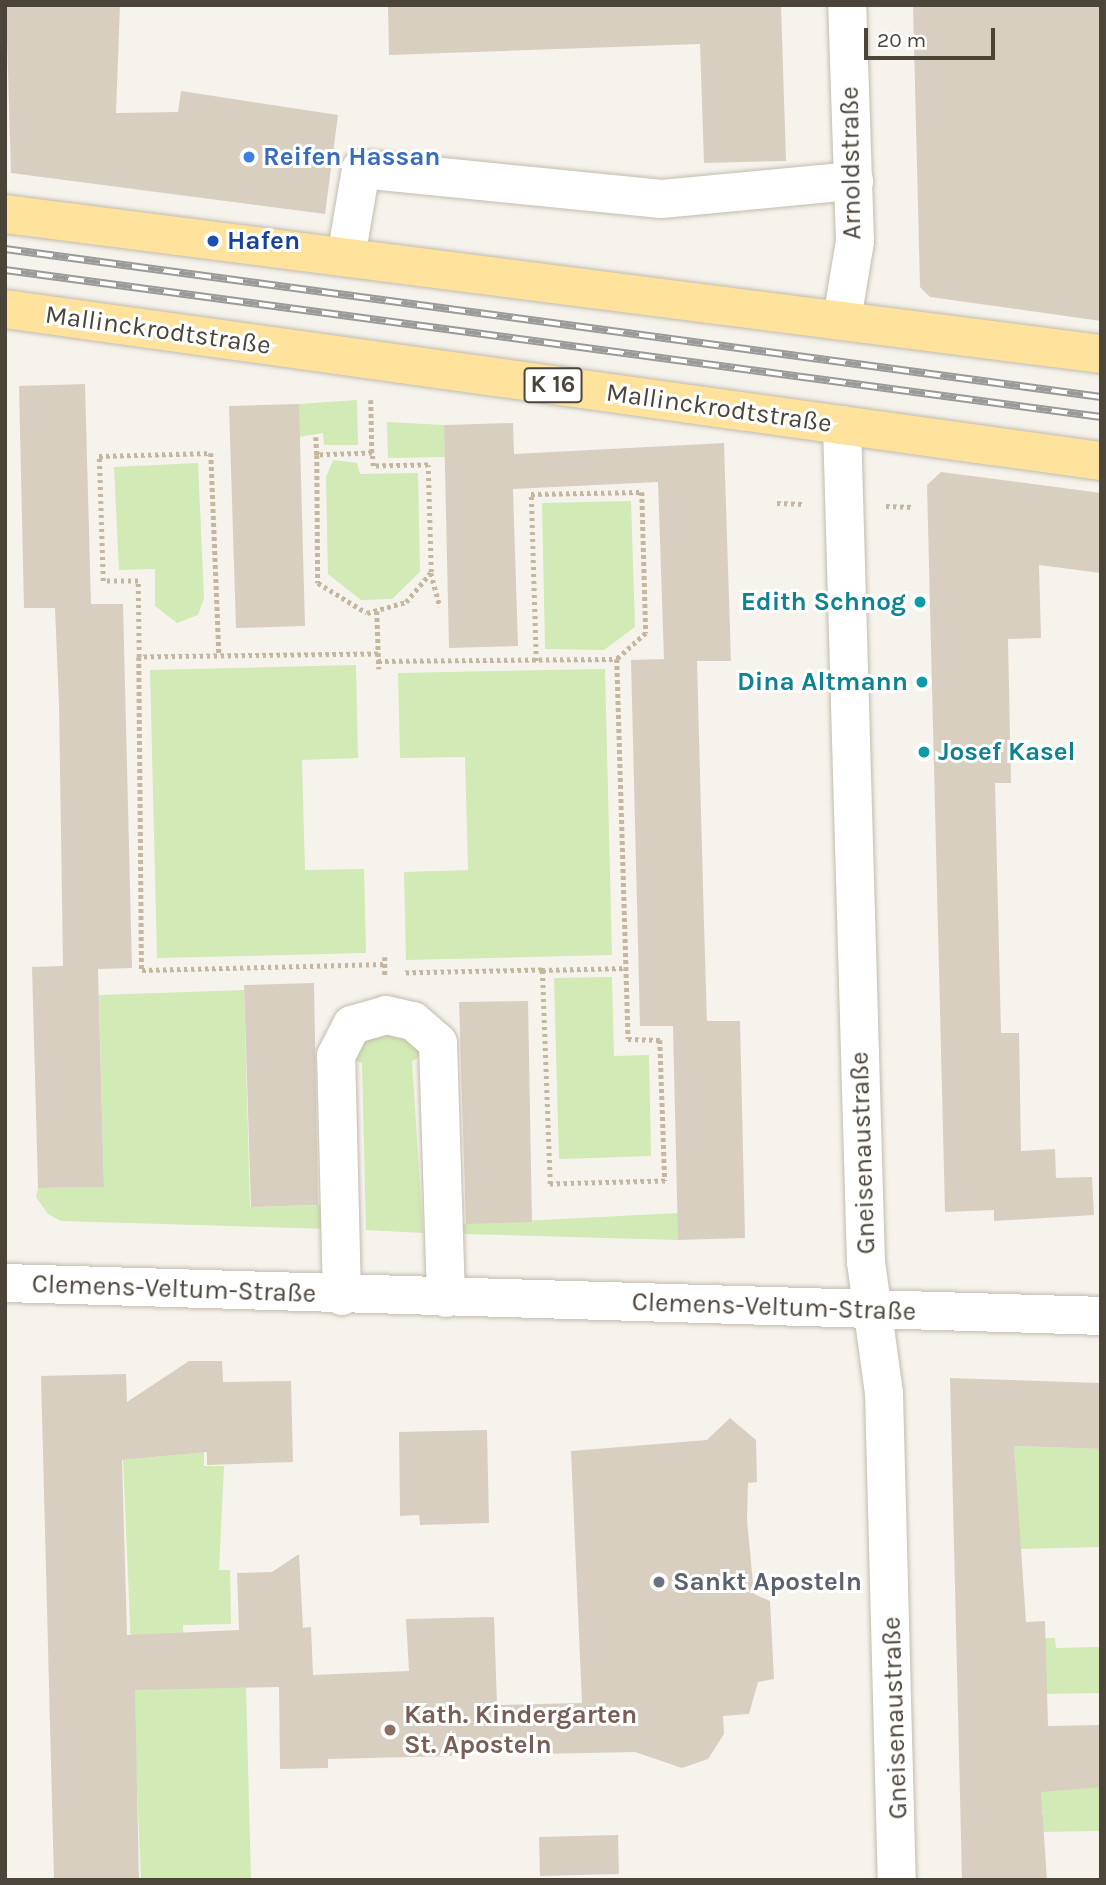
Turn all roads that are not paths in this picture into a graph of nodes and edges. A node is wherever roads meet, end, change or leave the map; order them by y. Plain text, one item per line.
1 (847, 5) edge
2 (854, 181) junction
3 (5, 214) edge
4 (346, 257) junction
5 (5, 309) edge
6 (842, 319) junction
7 (1101, 354) edge
8 (842, 425) junction
9 (1101, 461) edge
10 (5, 1283) edge
11 (342, 1296) junction
12 (446, 1298) junction
13 (875, 1310) junction
14 (1101, 1316) edge
15 (897, 1880) edge

1 - 2 street, Arnoldstraße
2 - 4 street
2 - 6 street, Arnoldstraße
3 - 4 main road
4 - 6 main road
5 - 8 main road, Mallinckrodtstraße / K 16
6 - 7 main road
8 - 9 main road, Mallinckrodtstraße / K 16
8 - 13 street, Gneisenaustraße
10 - 11 street, Clemens-Veltum-Straße
11 - 12 street, Clemens-Veltum-Straße
11 - 12 street, Clemens-Veltum-Straße
12 - 13 street, Clemens-Veltum-Straße
13 - 14 street, Clemens-Veltum-Straße
13 - 15 street, Gneisenaustraße

